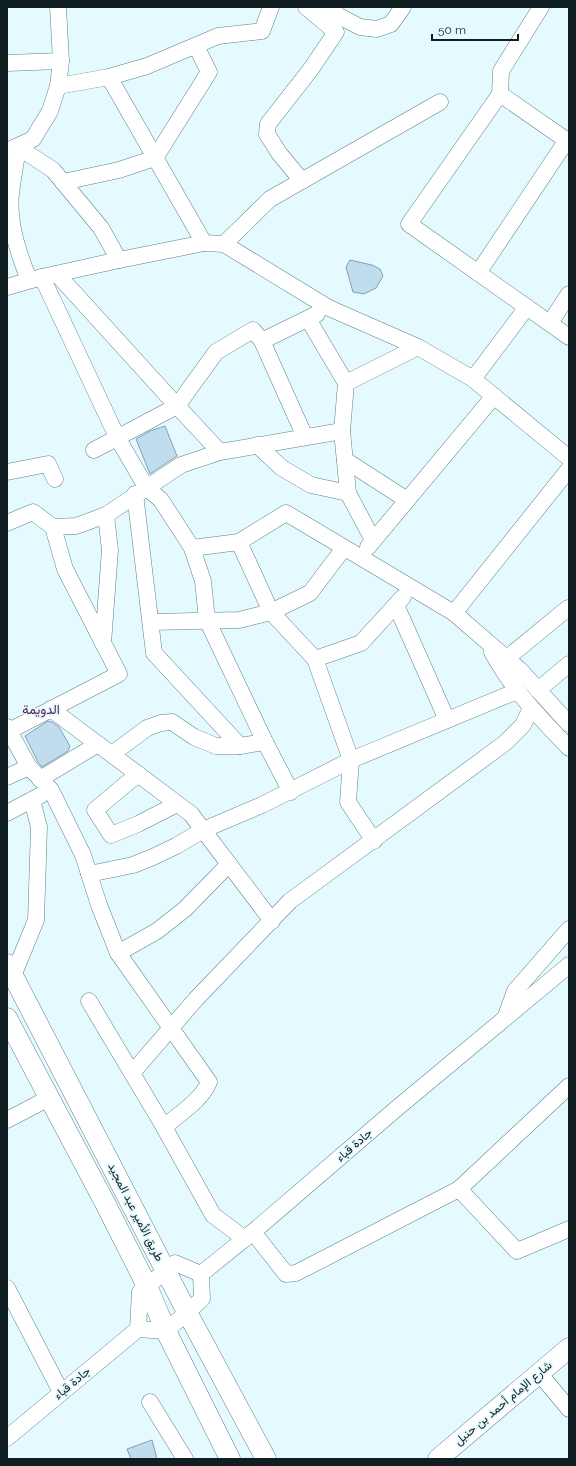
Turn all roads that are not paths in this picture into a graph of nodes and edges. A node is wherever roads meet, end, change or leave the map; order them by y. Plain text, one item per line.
1 (58, 7) edge
2 (271, 7) edge
3 (306, 7) edge
4 (327, 7) edge
5 (403, 7) edge
6 (540, 7) edge
7 (196, 46) junction
8 (61, 61) junction
9 (7, 63) edge
10 (109, 77) junction
11 (58, 86) junction
12 (500, 94) junction
13 (440, 102) dead end
14 (568, 141) edge
15 (12, 149) edge
16 (155, 158) junction
17 (302, 181) junction
18 (63, 182) junction
19 (204, 243) junction
20 (224, 244) junction
21 (119, 260) junction
22 (478, 272) junction
23 (57, 274) junction
24 (35, 278) junction
25 (7, 287) edge
26 (569, 294) edge
27 (527, 307) junction
28 (329, 308) junction
29 (308, 318) junction
30 (550, 323) junction
31 (569, 337) edge
32 (262, 341) junction
33 (418, 347) junction
34 (473, 379) junction
35 (346, 383) junction
36 (494, 396) junction
37 (177, 406) junction
38 (342, 431) junction
39 (305, 437) junction
40 (117, 438) junction
41 (257, 445) junction
42 (94, 450) dead end
43 (220, 452) junction
44 (569, 458) edge
45 (345, 460) junction
46 (569, 469) edge
47 (7, 472) edge
48 (55, 479) dead end
49 (141, 491) junction
50 (348, 493) junction
51 (407, 500) junction
52 (106, 515) junction
53 (7, 523) edge
54 (53, 527) junction
55 (373, 540) junction
56 (239, 542) junction
57 (192, 548) junction
58 (344, 548) junction
59 (359, 557) junction
60 (411, 588) junction
61 (396, 605) junction
62 (568, 608) edge
63 (271, 612) junction
64 (454, 613) junction
65 (207, 620) junction
66 (151, 622) junction
67 (486, 641) junction
68 (103, 643) junction
69 (315, 659) junction
70 (506, 659) junction
71 (569, 664) edge
72 (516, 690) junction
73 (538, 690) junction
74 (531, 708) junction
75 (51, 709) junction
76 (447, 720) junction
77 (569, 724) edge
78 (8, 729) edge
79 (265, 742) junction
80 (98, 744) junction
81 (240, 746) junction
82 (569, 748) edge
83 (112, 754) junction
84 (351, 760) junction
85 (29, 767) junction
86 (138, 774) junction
87 (7, 777) edge
88 (46, 784) junction
89 (291, 792) junction
90 (32, 800) junction
91 (177, 804) junction
92 (7, 813) edge
93 (203, 830) junction
94 (374, 841) junction
95 (229, 864) junction
96 (89, 874) junction
97 (272, 921) junction
98 (569, 929) edge
99 (118, 953) junction
100 (569, 964) edge
101 (10, 970) edge
102 (89, 1000) dead end
103 (506, 1016) junction
104 (7, 1018) edge
105 (40, 1028) junction
106 (170, 1028) junction
107 (18, 1039) junction
108 (132, 1073) junction
109 (569, 1086) edge
110 (49, 1098) junction
111 (7, 1120) edge
112 (164, 1127) junction
113 (459, 1189) junction
114 (569, 1229) edge
115 (249, 1235) junction
116 (166, 1271) junction
117 (201, 1274) junction
118 (7, 1288) edge
119 (187, 1312) junction
120 (138, 1329) junction
121 (166, 1330) junction
122 (569, 1348) edge
123 (539, 1373) junction
124 (61, 1392) junction
125 (150, 1402) dead end
126 (569, 1409) edge
127 (7, 1438) edge
128 (184, 1459) edge
129 (230, 1459) edge
130 (266, 1459) edge
131 (438, 1459) edge

1 - 8 street
2 - 7 street
3 - 17 street
4 - 5 street
6 - 12 street
7 - 10 street
7 - 16 street
8 - 9 street
8 - 11 street
10 - 11 street
10 - 16 street
11 - 15 street
12 - 14 street
12 - 22 street
13 - 17 street
14 - 22 street
15 - 18 street
15 - 24 street
16 - 18 street
16 - 19 street
17 - 20 street
18 - 21 street
19 - 20 street
19 - 21 street
20 - 28 street
21 - 23 street
22 - 27 street
23 - 24 street
23 - 37 street
24 - 25 street
24 - 40 street
26 - 30 street
27 - 30 street
27 - 34 street
28 - 29 street
28 - 33 street
29 - 32 street
29 - 35 street
30 - 31 street
32 - 37 street
32 - 39 street
33 - 34 street
33 - 35 street
34 - 36 street
35 - 38 street
36 - 44 street
36 - 51 street
37 - 40 street
37 - 43 street
38 - 39 street
38 - 45 street
39 - 41 street
40 - 42 street
40 - 49 street
41 - 43 street
41 - 50 street
43 - 49 street
45 - 50 street
45 - 51 street
46 - 64 street
47 - 48 street
49 - 52 street
49 - 57 street
49 - 66 street
50 - 55 street
51 - 55 street
52 - 54 street
52 - 68 street
53 - 54 street
54 - 68 street
55 - 59 street
56 - 57 street
56 - 58 street
56 - 63 street
57 - 65 street
58 - 59 street
58 - 63 street
59 - 60 street
60 - 61 street
60 - 64 street
61 - 69 street
61 - 76 street
62 - 70 street
63 - 65 street
63 - 69 street
64 - 67 street
65 - 66 street
65 - 79 street
66 - 81 street
67 - 70 street
67 - 72 street
68 - 75 street
69 - 84 street
70 - 73 street
71 - 73 street
72 - 74 street
72 - 76 street
73 - 77 street
74 - 82 street
74 - 94 street
75 - 78 street
75 - 80 street
76 - 84 street
78 - 85 street
79 - 81 street
79 - 89 street
80 - 83 street
80 - 88 street
81 - 83 street
83 - 86 street
84 - 89 street
84 - 94 street
85 - 87 street
85 - 88 street
86 - 91 street
86 - 91 street
88 - 90 street
88 - 96 street
89 - 93 street
90 - 92 street
90 - 101 street
91 - 93 street
93 - 95 street
93 - 96 street
94 - 97 street
95 - 97 street
95 - 99 street
96 - 99 street
97 - 106 street
98 - 103 street, جادة قباء
99 - 106 street
100 - 103 street, جادة قباء
101 - 105 main road, طريق الأمير عبد المجيد
102 - 108 street
103 - 115 street, جادة قباء
104 - 107 main road, طريق الأمير عبد المجيد
105 - 107 main road
105 - 116 main road, طريق الأمير عبد المجيد
106 - 108 street
106 - 112 street
107 - 110 main road, طريق الأمير عبد المجيد
108 - 112 street
109 - 113 street
110 - 111 street
110 - 121 main road, طريق الأمير عبد المجيد
112 - 115 street
113 - 114 street
113 - 115 street
115 - 117 street, جادة قباء
116 - 117 street
116 - 119 main road, طريق الأمير عبد المجيد
116 - 120 street
117 - 119 street
118 - 124 street
119 - 121 street
119 - 130 main road, طريق الأمير عبد المجيد
120 - 121 street
120 - 124 street, جادة قباء
121 - 129 main road, طريق الأمير عبد المجيد
122 - 123 main road, شارع الإمام أحمد بن حنبل
123 - 126 street
123 - 131 main road, شارع الإمام أحمد بن حنبل
124 - 127 street, جادة قباء
125 - 128 street

